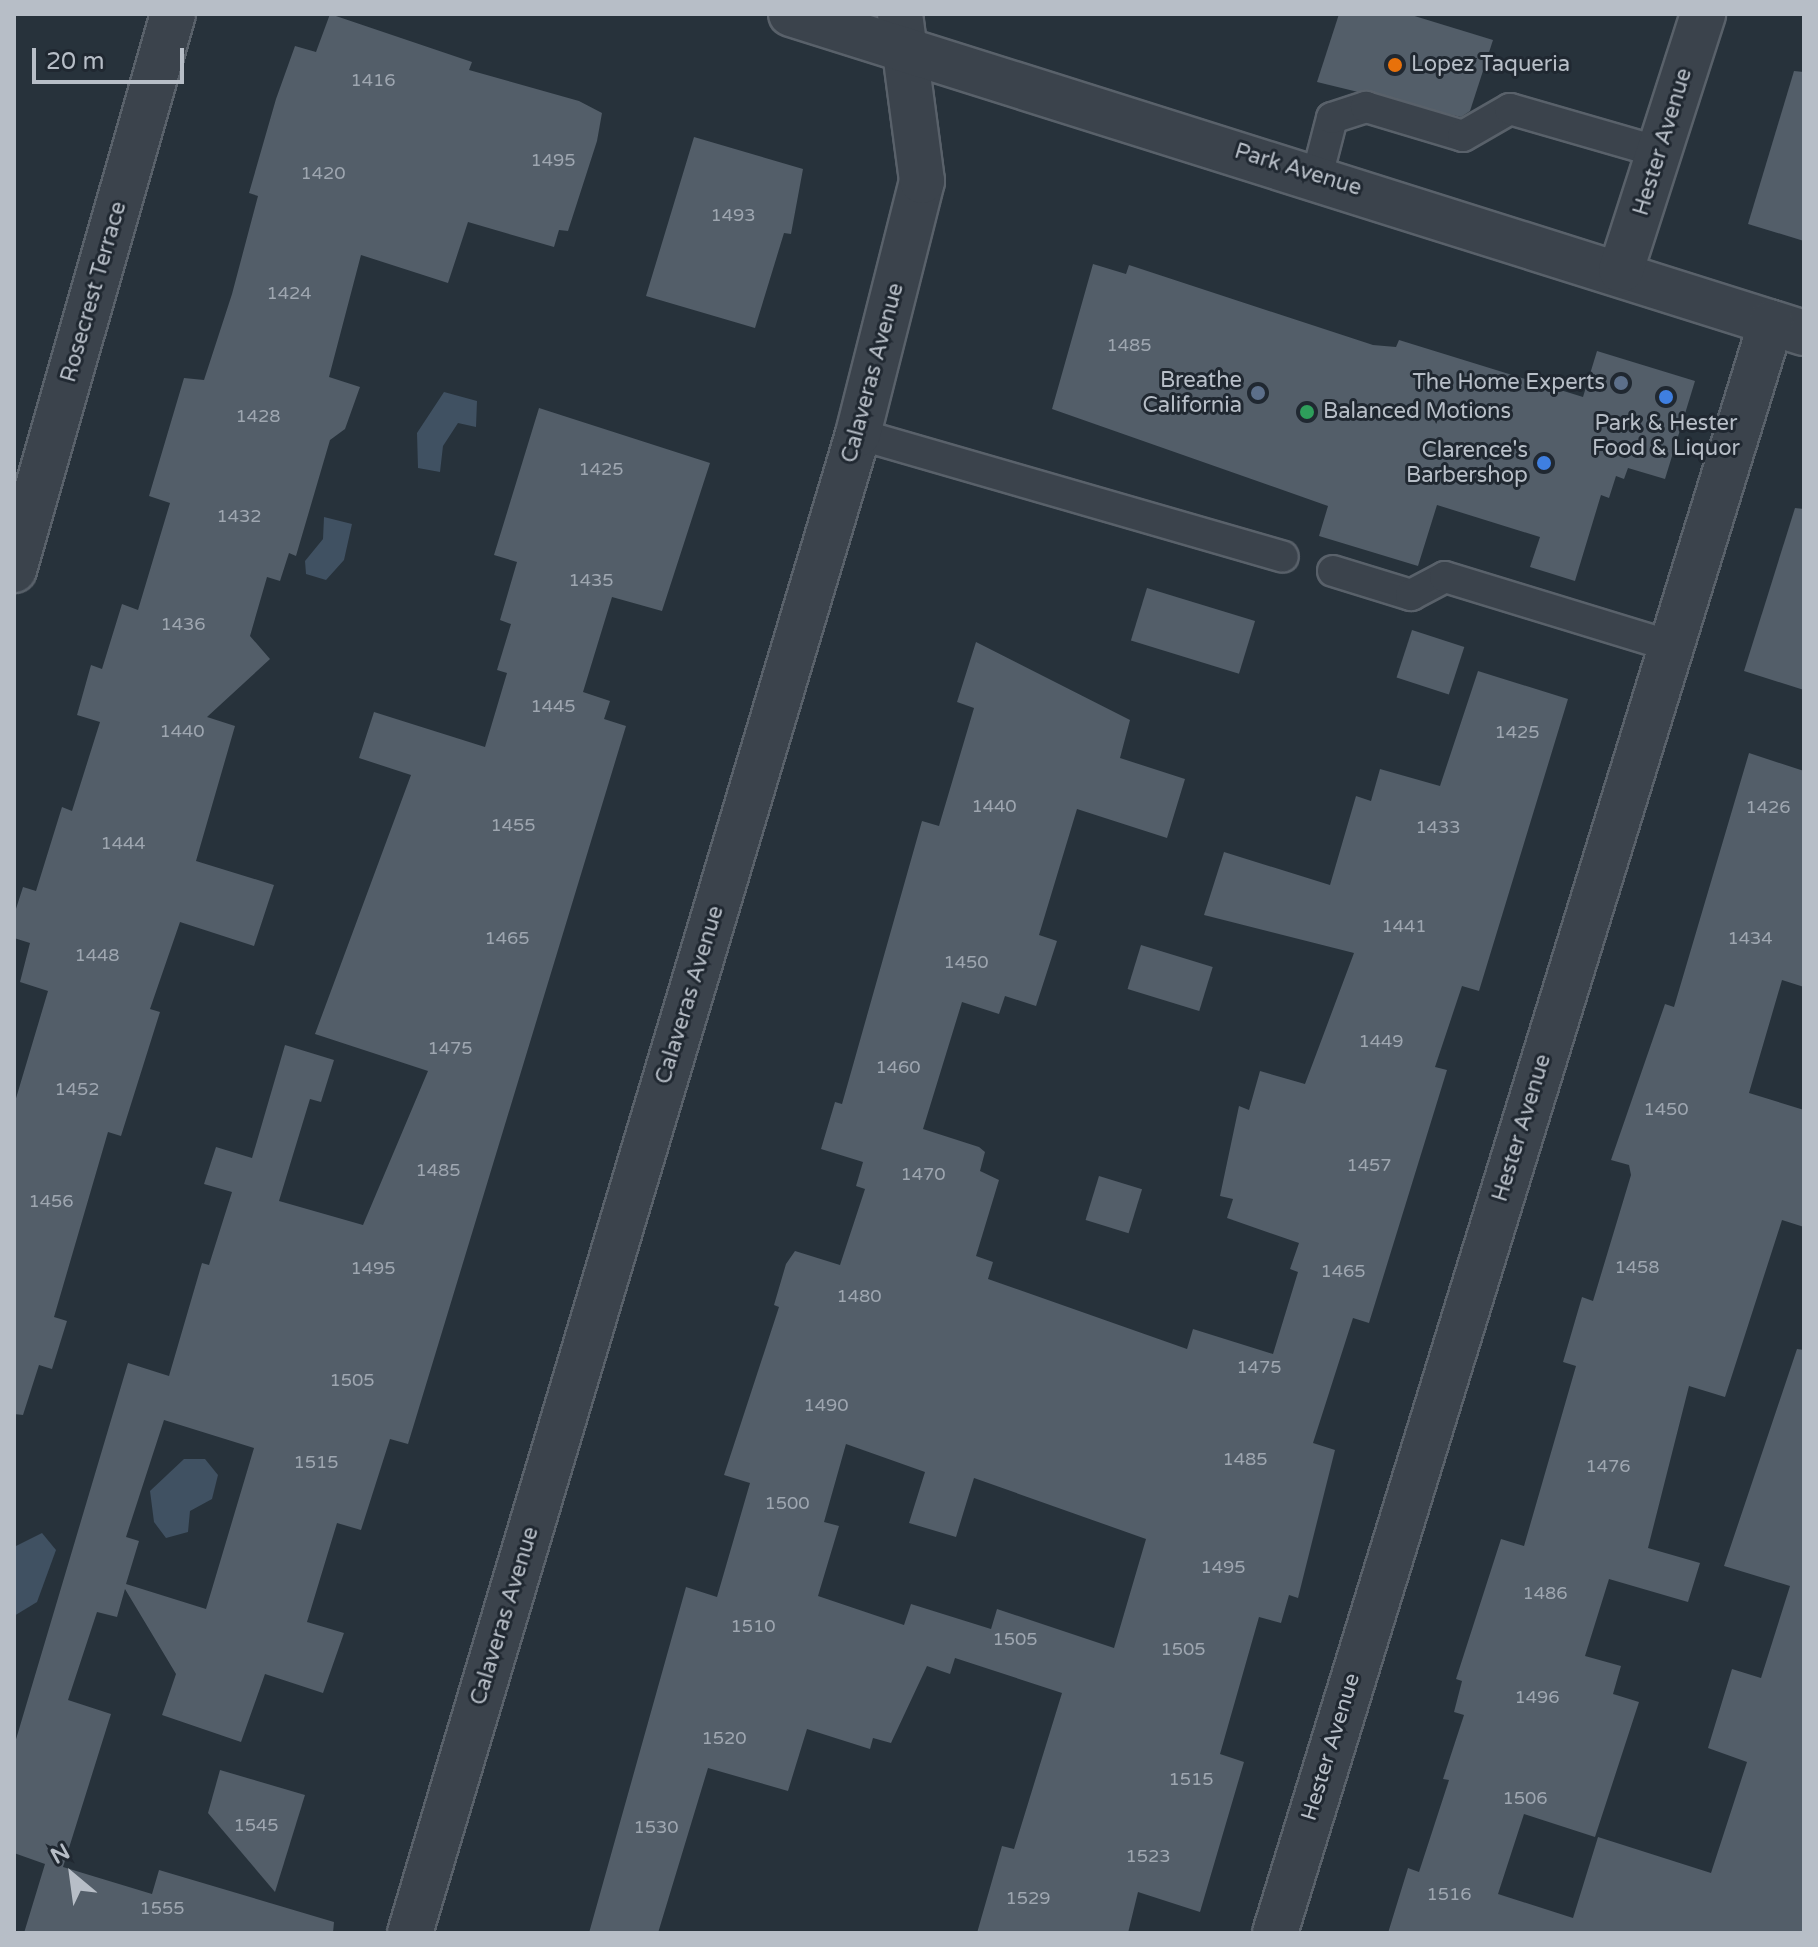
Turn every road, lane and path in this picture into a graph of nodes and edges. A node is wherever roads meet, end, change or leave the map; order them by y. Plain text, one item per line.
1 (173, 14) edge
2 (791, 14) edge
3 (1703, 14) edge
4 (904, 32) edge
5 (1659, 152) junction
6 (1317, 176) junction
7 (1621, 270) junction
8 (1787, 328) edge
9 (858, 434) junction
10 (1283, 557) dead end
11 (14, 570) edge
12 (1333, 571) dead end
13 (1671, 646) junction
14 (410, 1933) edge
15 (1275, 1933) edge

1 - 11 street, Rosecrest Terrace
2 - 4 street, Park Avenue
3 - 5 street, Hester Avenue
4 - 6 street, Park Avenue
4 - 9 street, Calaveras Avenue
5 - 6 lane
5 - 7 street, Hester Avenue
6 - 7 street, Park Avenue
7 - 8 street, Park Avenue
8 - 13 street, Hester Avenue
9 - 10 lane
9 - 14 street, Calaveras Avenue
12 - 13 lane
13 - 15 street, Hester Avenue

